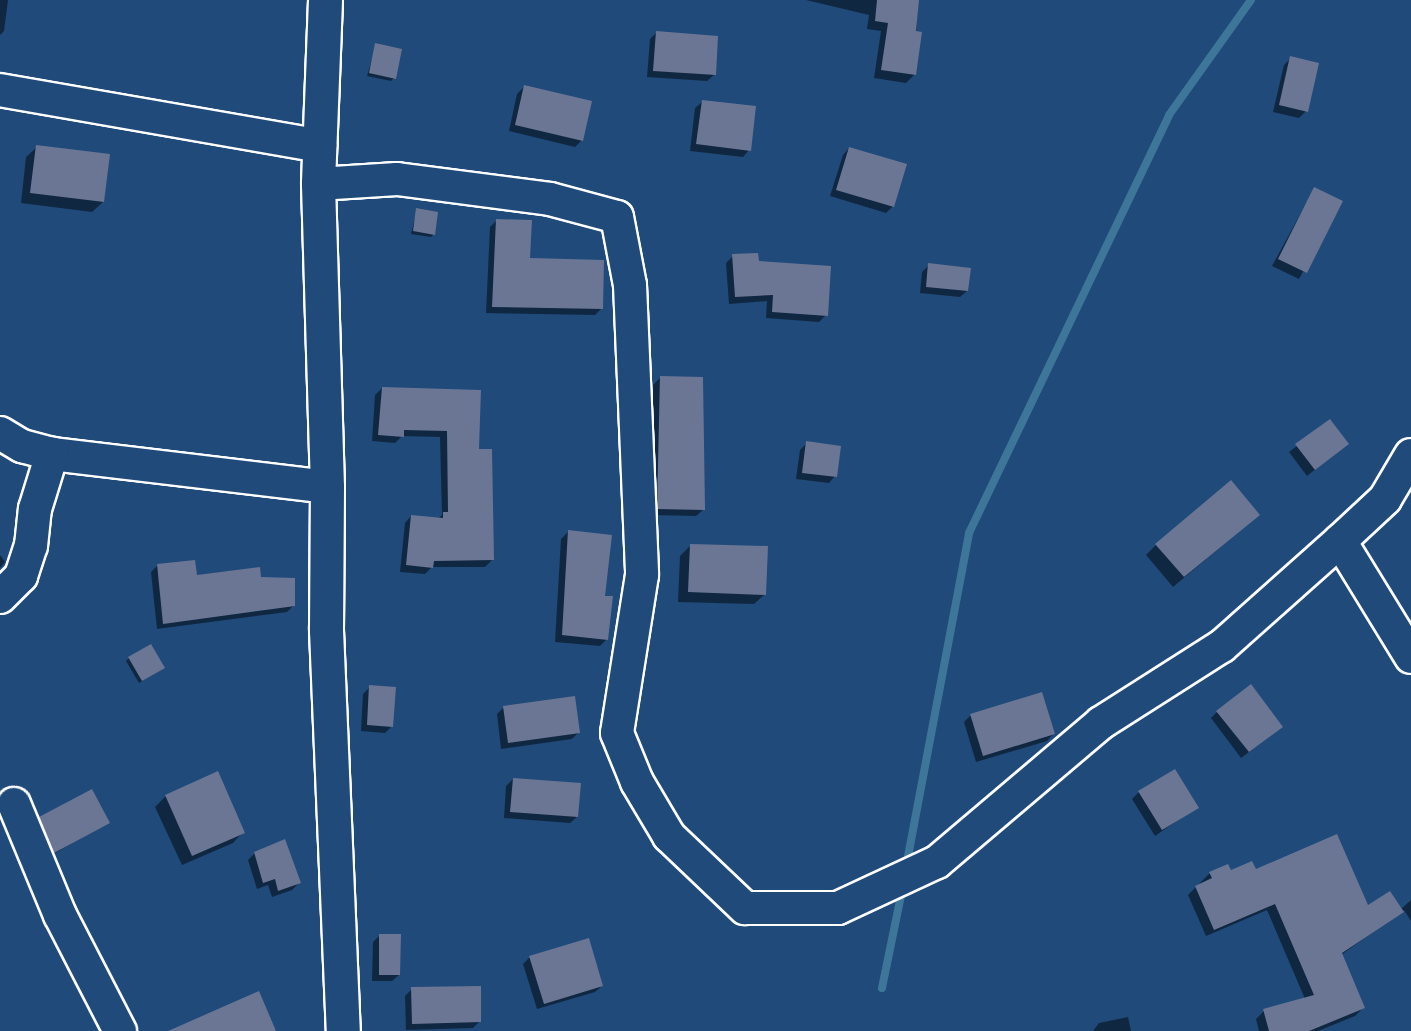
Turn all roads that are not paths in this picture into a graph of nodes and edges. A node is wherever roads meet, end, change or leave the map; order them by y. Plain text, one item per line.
1 (325, 0) edge
2 (0, 90) edge
3 (320, 146) junction
4 (318, 184) junction
5 (0, 433) edge
6 (52, 454) junction
7 (1411, 455) edge
8 (327, 487) junction
9 (1340, 541) junction
10 (0, 597) edge
11 (1411, 657) edge
12 (14, 804) dead end
13 (120, 1031) edge
14 (343, 1031) edge

1 - 3 street
2 - 3 street
3 - 4 street
4 - 8 street
4 - 9 street
5 - 6 street
6 - 8 street
6 - 10 street
7 - 9 street
8 - 14 street
9 - 11 street
12 - 13 street

